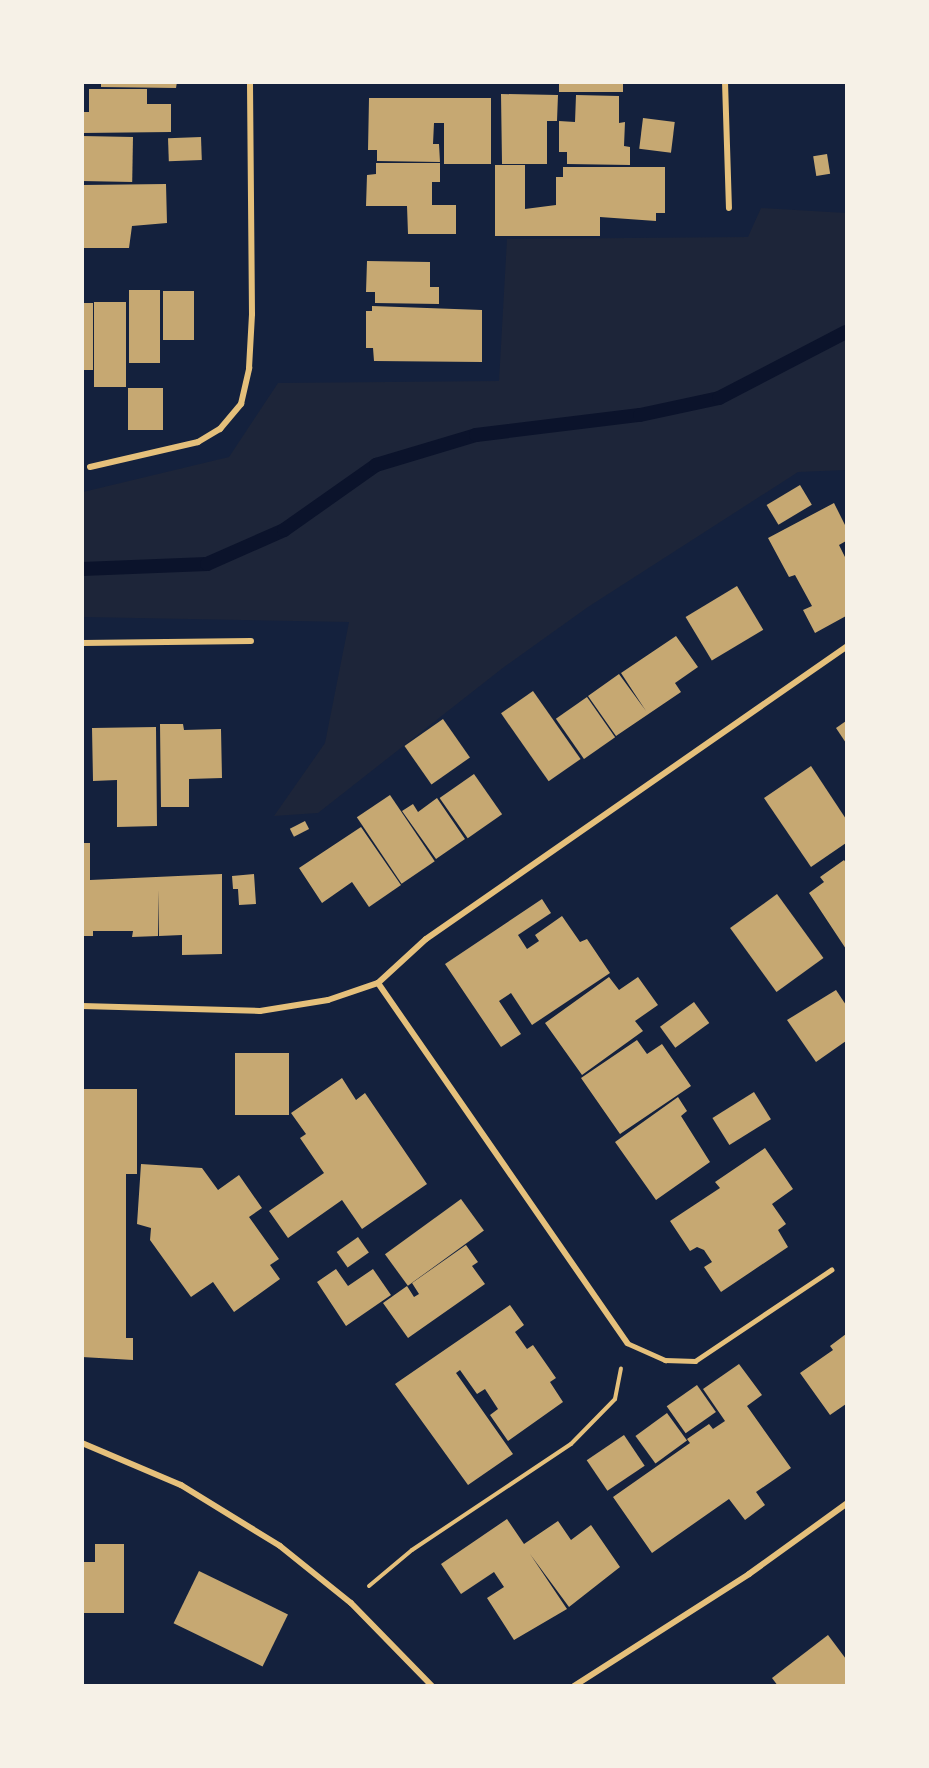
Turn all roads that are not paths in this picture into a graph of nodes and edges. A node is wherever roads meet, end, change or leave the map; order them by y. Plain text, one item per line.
1 (250, 82) edge
2 (725, 82) edge
3 (729, 208) dead end
4 (90, 467) dead end
5 (251, 640) dead end
6 (82, 643) edge
7 (846, 647) edge
8 (378, 983) junction
9 (82, 1006) edge
10 (831, 1270) dead end
11 (627, 1343) joint
12 (82, 1443) edge
13 (846, 1504) edge
14 (432, 1686) edge
15 (574, 1686) edge

1 - 4 street
2 - 3 street
5 - 6 street
7 - 8 street
8 - 9 street
8 - 11 street
10 - 11 lane
12 - 14 street
13 - 15 street

